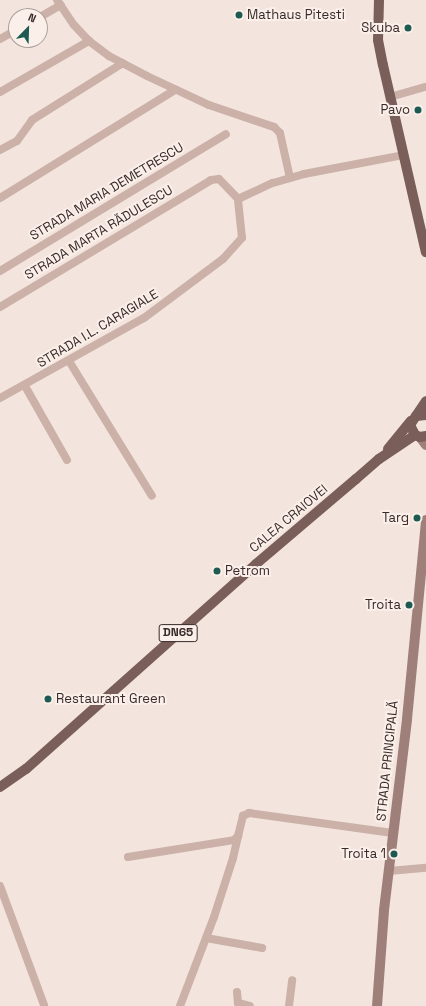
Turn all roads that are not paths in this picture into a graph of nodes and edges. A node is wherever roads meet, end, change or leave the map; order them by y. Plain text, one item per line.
1 (379, 0) edge
2 (59, 3) edge
3 (48, 11) edge
4 (89, 41) junction
5 (123, 63) junction
6 (426, 87) edge
7 (175, 90) junction
8 (0, 92) edge
9 (390, 97) junction
10 (226, 134) dead end
11 (0, 150) edge
12 (404, 155) junction
13 (290, 178) junction
14 (0, 198) edge
15 (238, 199) junction
16 (426, 252) edge
17 (0, 272) edge
18 (0, 307) edge
19 (69, 360) junction
20 (25, 386) junction
21 (0, 398) edge
22 (426, 401) edge
23 (418, 417) edge
24 (422, 438) edge
25 (379, 459) junction
26 (67, 460) dead end
27 (152, 496) dead end
28 (426, 520) edge
29 (423, 566) edge
30 (0, 787) edge
31 (393, 833) junction
32 (238, 836) junction
33 (128, 856) dead end
34 (426, 868) edge
35 (389, 871) junction
36 (0, 886) edge
37 (206, 938) junction
38 (262, 948) dead end
39 (292, 980) dead end
40 (237, 992) dead end
41 (44, 1006) edge
42 (180, 1006) edge
43 (250, 1006) edge
44 (289, 1006) edge
45 (378, 1006) edge

1 - 9 main road
2 - 3 street
2 - 4 street
4 - 5 street
4 - 8 street
5 - 7 street
5 - 11 street
6 - 9 street
7 - 13 street
7 - 14 street
9 - 12 main road
10 - 17 street, STRADA MARIA DEMETRESCU
12 - 13 street
12 - 16 main road
13 - 15 street
15 - 18 street, STRADA MARTA RĂDULESCU
15 - 19 street, STRADA I.L. CARAGIALE
19 - 20 street, STRADA I.L. CARAGIALE
19 - 27 street
20 - 21 street, STRADA I.L. CARAGIALE
20 - 26 street
22 - 23 main road, CALEA CRAIOVEI / DN65
23 - 24 main road, DN65
23 - 25 main road, CALEA CRAIOVEI / DN65
24 - 25 main road, CALEA CRAIOVEI / DN65
25 - 30 main road, CALEA CRAIOVEI / DN65
28 - 29 main road, STRADA PRINCIPALĂ
29 - 31 main road, STRADA PRINCIPALĂ
31 - 32 street
31 - 35 main road, STRADA PRINCIPALĂ
32 - 33 street
32 - 37 street
34 - 35 street
35 - 45 main road, STRADA PRINCIPALĂ
36 - 41 street
37 - 38 street
37 - 42 street
39 - 44 street
40 - 43 street

